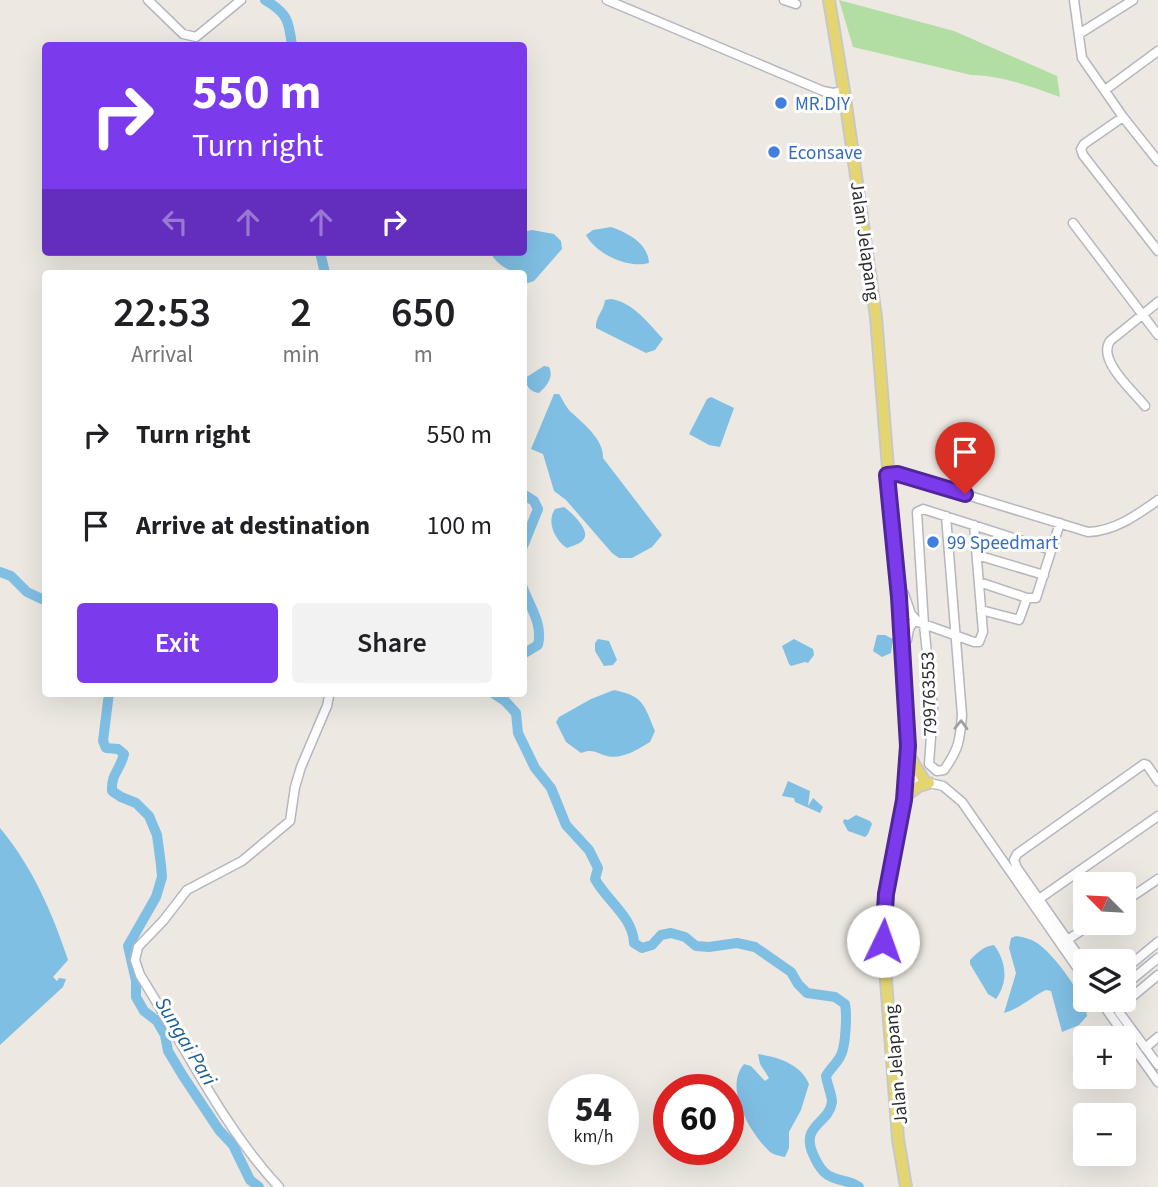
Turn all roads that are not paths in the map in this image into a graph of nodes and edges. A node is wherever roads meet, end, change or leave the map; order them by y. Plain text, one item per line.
1 (148, 0) edge
2 (241, 0) edge
3 (784, 0) edge
4 (829, 0) edge
5 (1074, 0) edge
6 (1133, 0) edge
7 (613, 1) edge
8 (796, 4) dead end
9 (1079, 34) junction
10 (1158, 51) edge
11 (1105, 90) junction
12 (845, 91) junction
13 (1123, 117) junction
14 (1158, 161) edge
15 (1073, 223) dead end
16 (1158, 251) edge
17 (1158, 302) edge
18 (1142, 314) junction
19 (1158, 335) edge
20 (1145, 405) dead end
21 (890, 475) junction
22 (1158, 500) edge
23 (1150, 506) junction
24 (1158, 515) edge
25 (946, 516) junction
26 (1060, 523) junction
27 (974, 526) junction
28 (1051, 550) junction
29 (977, 555) junction
30 (1044, 575) junction
31 (979, 582) junction
32 (904, 594) junction
33 (1027, 598) junction
34 (981, 610) junction
35 (921, 623) junction
36 (956, 636) junction
37 (907, 640) junction
38 (329, 697) edge
39 (912, 759) junction
40 (908, 778) junction
41 (1158, 781) edge
42 (927, 782) junction
43 (908, 794) junction
44 (1158, 816) edge
45 (1158, 879) edge
46 (1136, 894) edge
47 (1039, 899) junction
48 (1074, 935) edge
49 (1064, 942) junction
50 (1158, 942) edge
51 (1073, 952) edge
52 (1073, 958) edge
53 (1158, 958) edge
54 (1136, 960) edge
55 (1158, 975) edge
56 (1136, 976) edge
57 (1110, 1012) edge
58 (1158, 1037) edge
59 (1145, 1048) junction
60 (1158, 1065) edge
61 (1158, 1082) edge
62 (279, 1187) edge
63 (907, 1187) edge

1 - 2 street
3 - 8 street
4 - 12 main road, Jalan Jelapang
5 - 9 street
6 - 9 street
7 - 12 street
9 - 11 street
10 - 11 street
11 - 13 street
12 - 21 main road, Jalan Jelapang
13 - 14 street
13 - 16 street
15 - 18 street
17 - 18 street
18 - 19 street
18 - 20 street
21 - 26 street
21 - 32 main road, Jalan Jelapang
21 - 40 main road, Jalan Jelapang
22 - 23 street
23 - 24 street
23 - 26 street
25 - 27 street
25 - 35 street, 799763553
25 - 36 street
26 - 28 street
27 - 28 street
27 - 29 street
28 - 30 street
29 - 30 street
29 - 31 street
30 - 33 street
31 - 33 street
31 - 34 street
32 - 35 street
32 - 37 main road, Jalan Jelapang
33 - 34 street
34 - 36 street
35 - 36 street
35 -> 36 street, 799763553
35 - 37 street
37 - 39 main road, Jalan Jelapang
38 - 62 street
39 - 40 main road, Jalan Jelapang
39 - 42 main road
40 - 42 street
40 - 43 main road, Jalan Jelapang
40 - 63 main road, Jalan Jelapang
41 - 47 street
42 - 43 main road
42 - 49 street
43 - 63 main road, Jalan Jelapang
44 - 47 street
45 - 46 street
47 - 49 street
48 - 49 street
49 - 51 street
49 - 52 street
50 - 54 street
53 - 56 street
55 - 59 street
57 - 61 street
58 - 59 street
59 - 60 street

